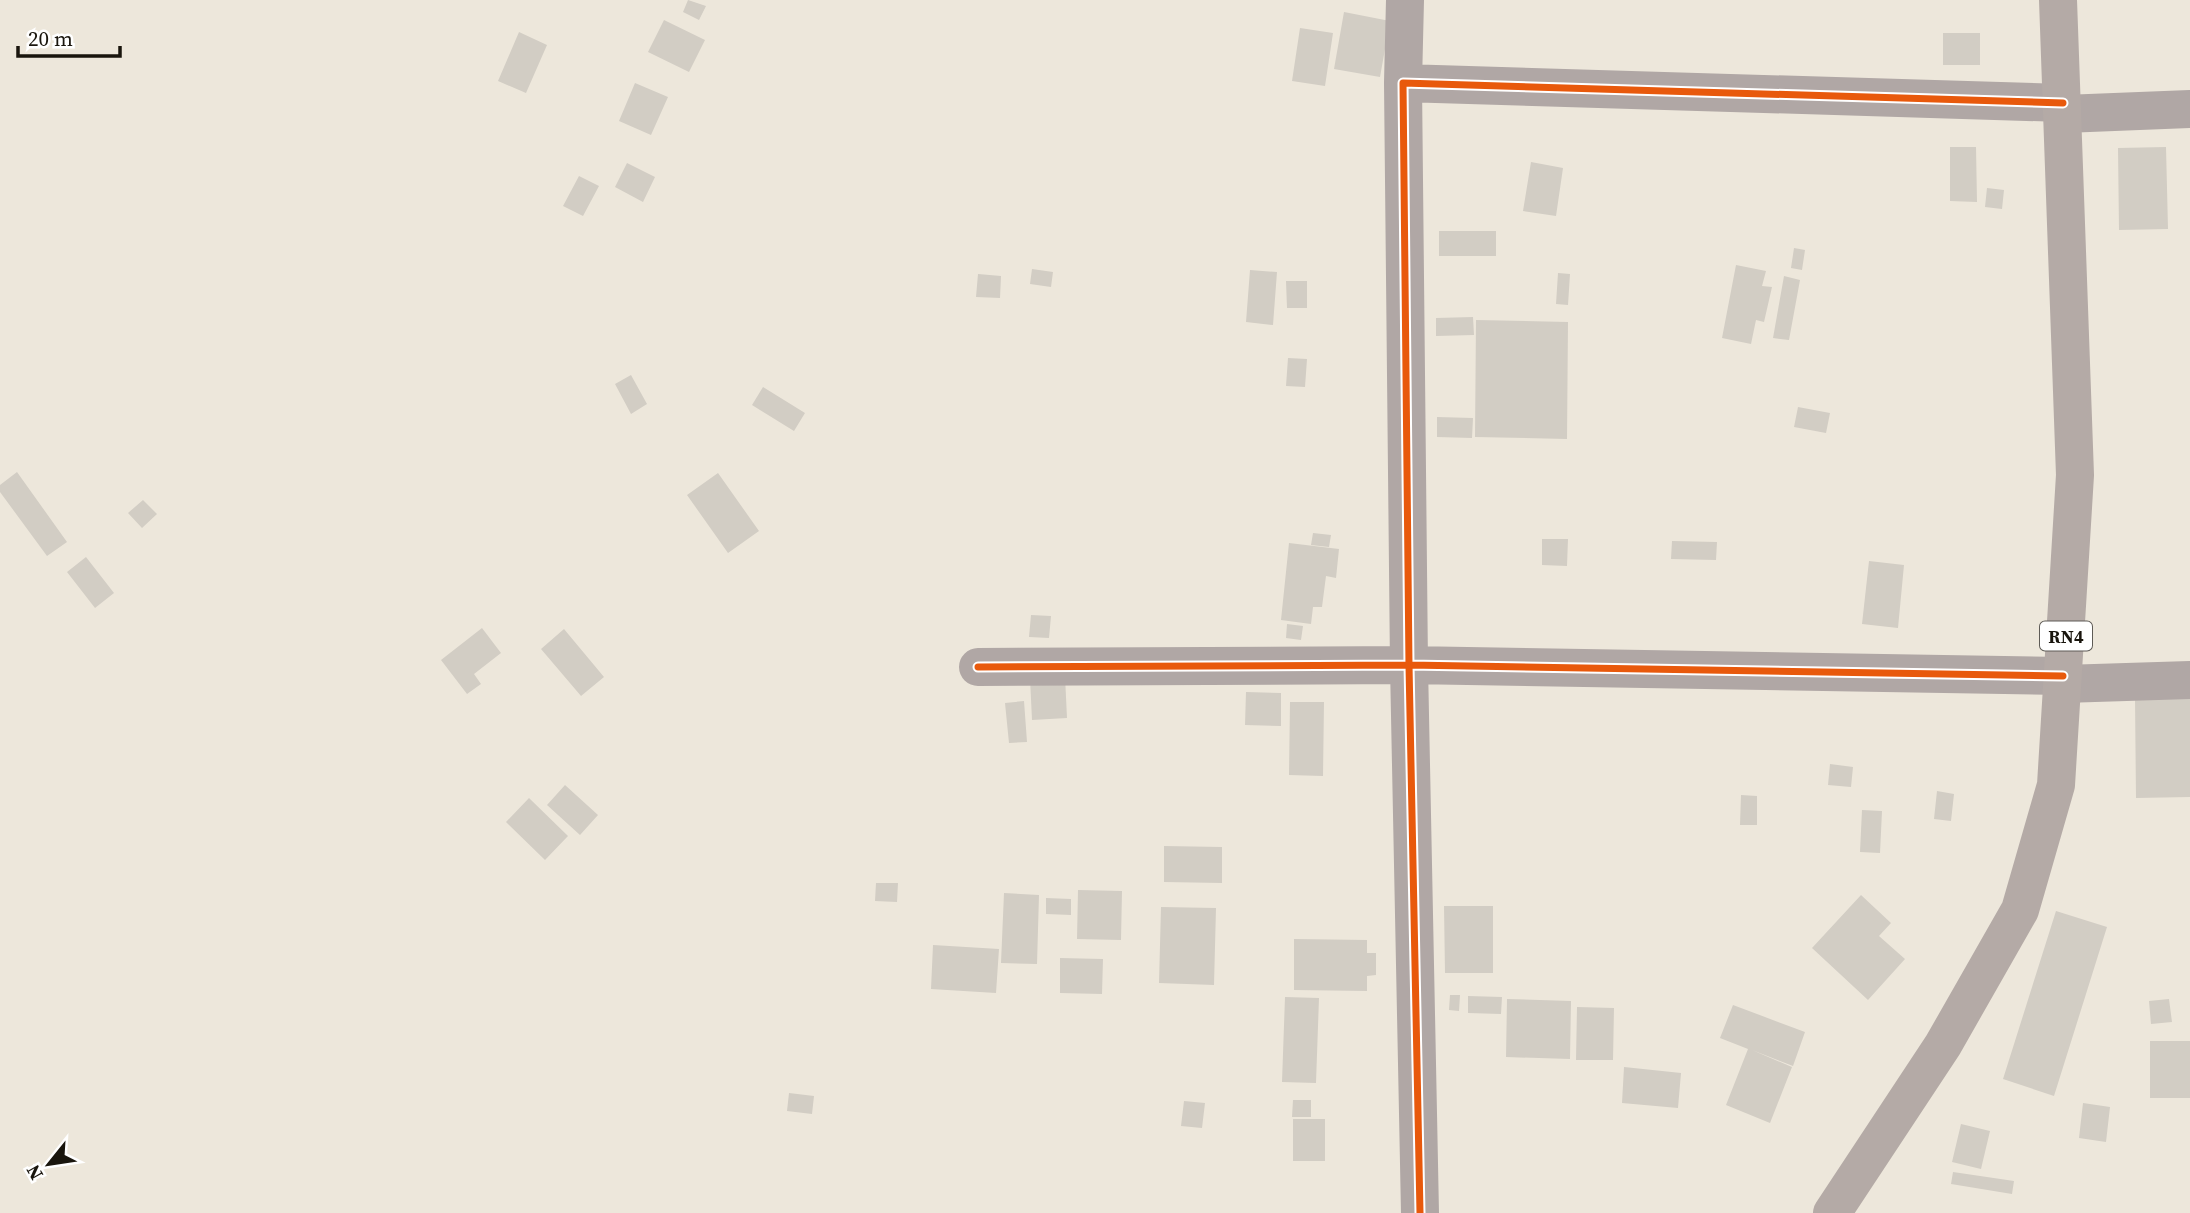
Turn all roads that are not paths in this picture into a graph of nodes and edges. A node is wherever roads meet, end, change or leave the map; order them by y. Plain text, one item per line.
1 (1405, 0) edge
2 (2058, 0) edge
3 (1403, 83) junction
4 (2063, 109) junction
5 (2190, 109) edge
6 (1409, 665) junction
7 (978, 667) dead end
8 (2063, 680) junction
9 (2190, 680) edge
10 (1420, 1213) edge
11 (1832, 1213) edge

1 - 3 street
2 - 4 highway, RN4
3 - 4 street
3 - 6 street
4 - 5 street
4 - 8 highway, RN4
6 - 7 street
6 - 8 street
6 - 10 street
8 - 9 street
8 - 11 highway, RN4

